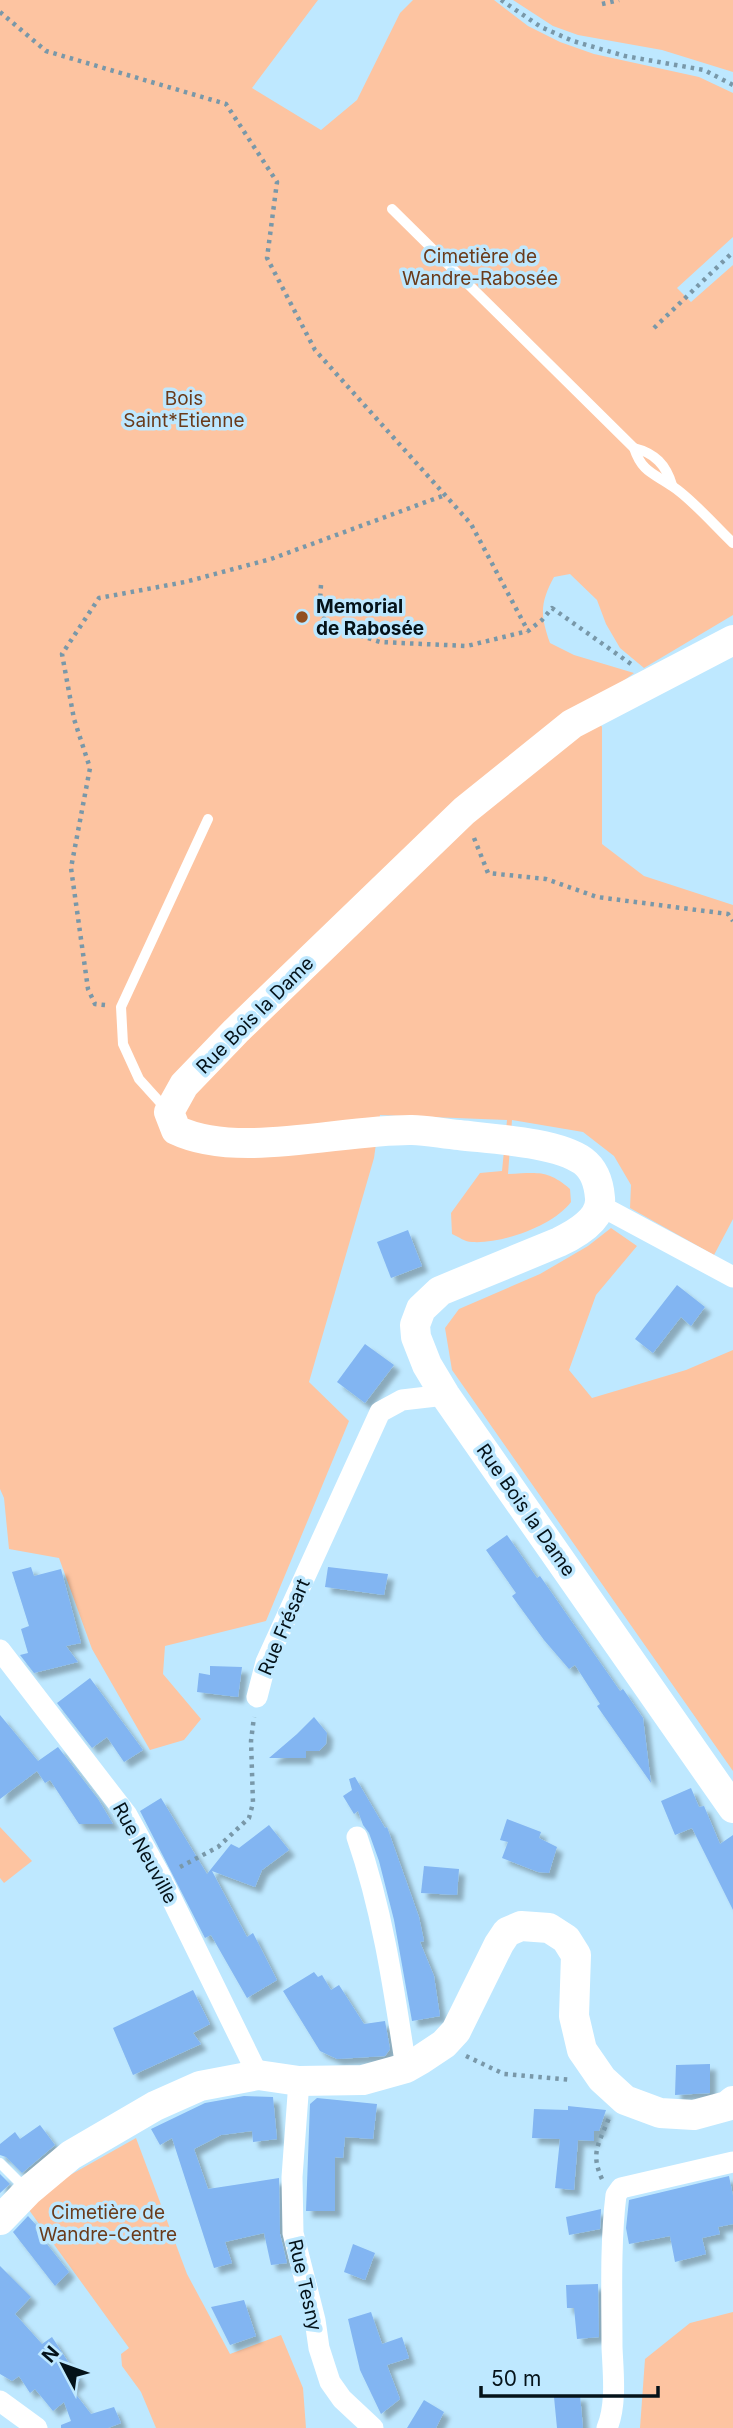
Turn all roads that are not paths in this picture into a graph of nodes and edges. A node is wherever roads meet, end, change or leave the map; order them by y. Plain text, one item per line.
1 (392, 209) dead end
2 (733, 543) edge
3 (733, 640) edge
4 (208, 819) dead end
5 (169, 1112) junction
6 (601, 1206) junction
7 (733, 1277) edge
8 (445, 1395) junction
9 (0, 1650) edge
10 (257, 1697) road end
11 (733, 1808) edge
12 (357, 1838) dead end
13 (406, 2068) junction
14 (258, 2075) junction
15 (299, 2081) junction
16 (733, 2101) edge
17 (733, 2162) edge
18 (0, 2163) edge
19 (28, 2191) junction
20 (0, 2220) edge
21 (0, 2402) edge
22 (33, 2426) edge
23 (373, 2428) edge
24 (607, 2428) edge

1 - 2 lane
3 - 5 street, Rue Bois la Dame
4 - 5 lane
5 - 6 street
6 - 7 street
6 - 8 street, Rue Bois la Dame
8 - 10 street, Rue Frésart
8 - 11 street, Rue Bois la Dame
9 - 14 street, Rue Neuville
12 - 13 street
13 - 15 street
13 - 16 street
14 - 15 street
14 - 19 street
15 - 23 street, Rue Tesny
17 - 24 street
18 - 19 lane
19 - 20 street
21 - 22 street

